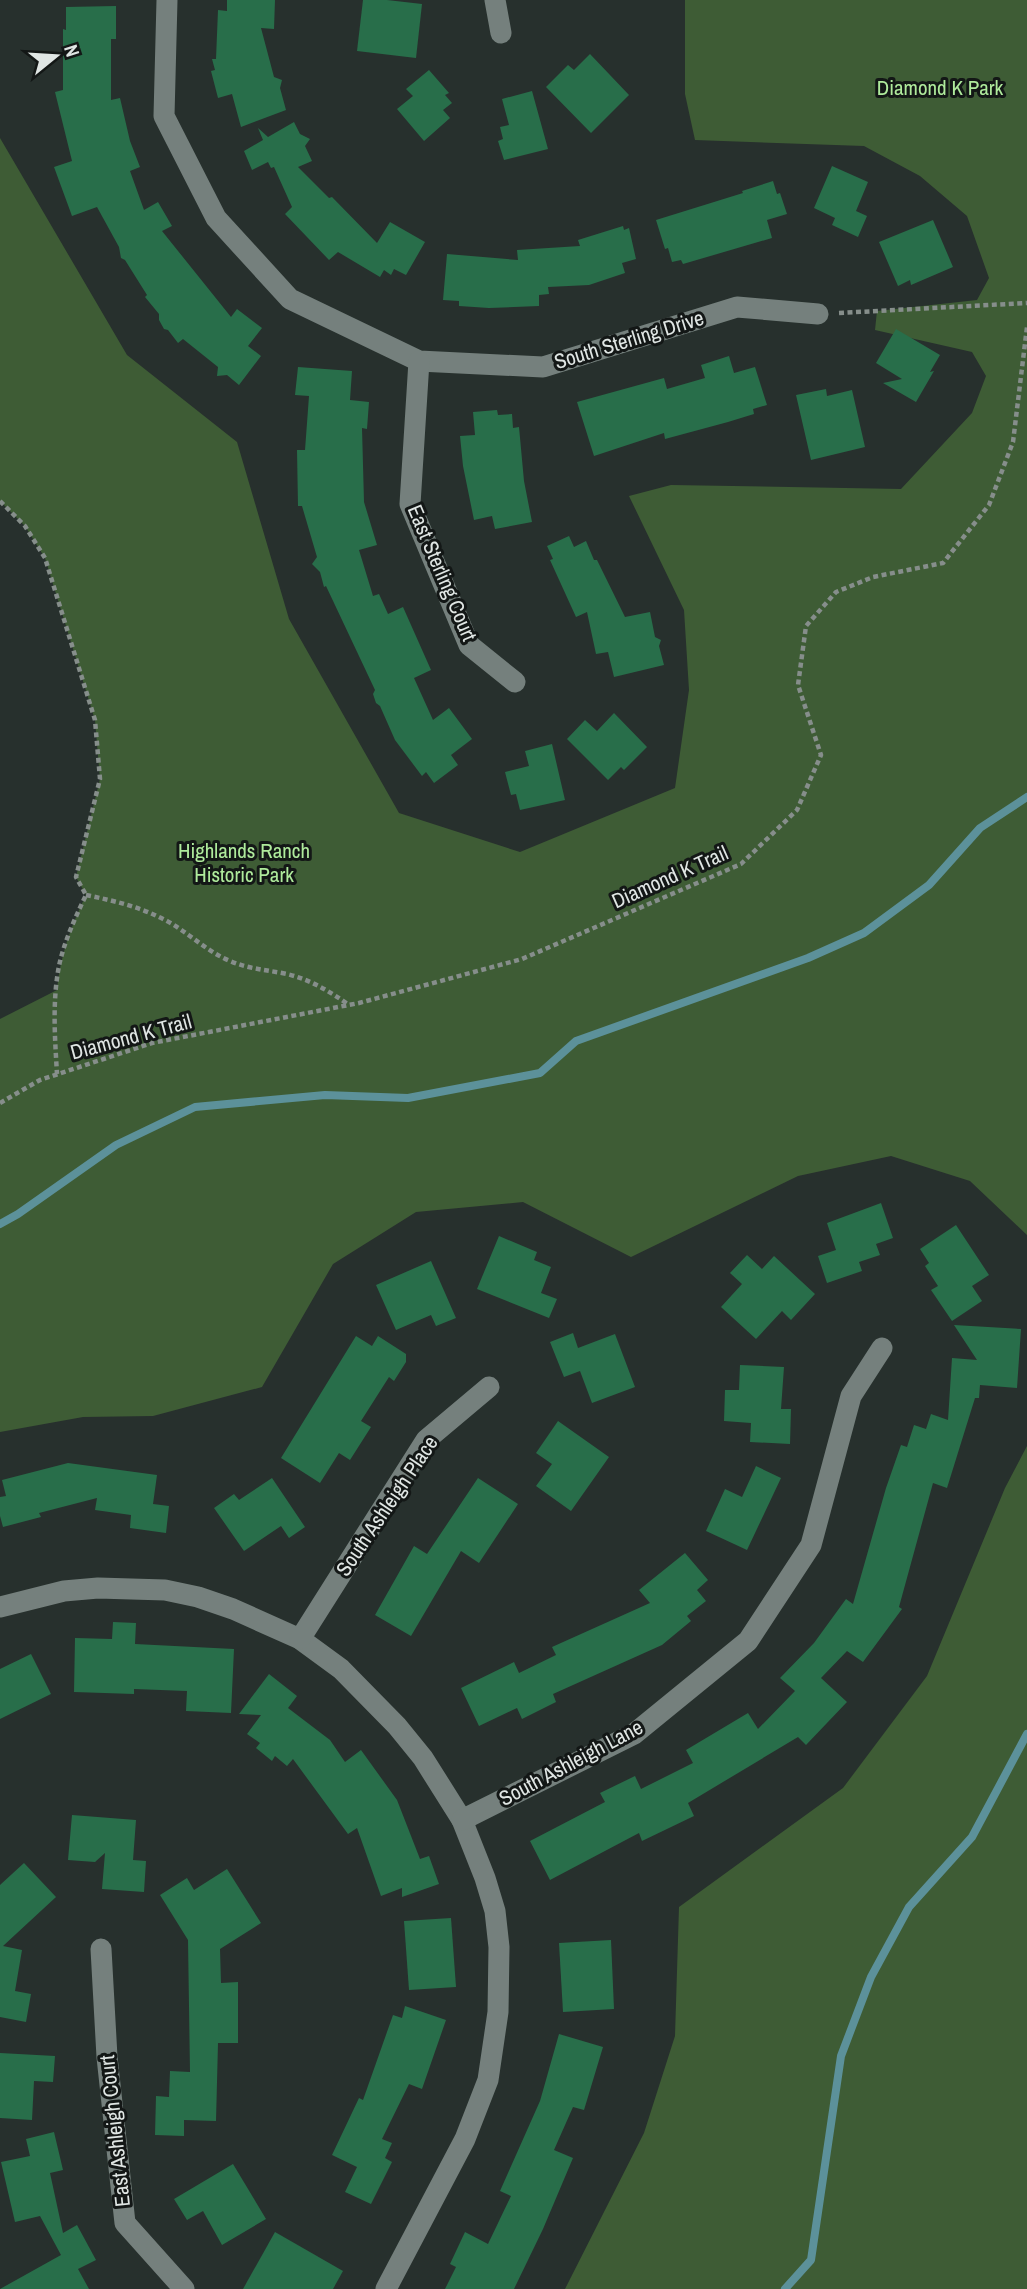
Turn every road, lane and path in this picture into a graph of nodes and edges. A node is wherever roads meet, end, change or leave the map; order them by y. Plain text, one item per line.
1 (167, 0) edge
2 (495, 0) edge
3 (500, 33) dead end
4 (1027, 303) edge
5 (818, 314) joint
6 (1027, 327) edge
7 (419, 361) junction
8 (0, 501) edge
9 (515, 682) dead end
10 (86, 895) junction
11 (349, 1005) junction
12 (57, 1074) junction
13 (0, 1103) edge
14 (882, 1348) dead end
15 (489, 1387) dead end
16 (0, 1607) edge
17 (300, 1639) junction
18 (462, 1820) junction
19 (101, 1949) dead end
20 (184, 2289) edge
21 (386, 2289) edge

1 - 7 street, South Sterling Drive
2 - 3 street
4 - 5 path
5 - 7 street, South Sterling Drive
6 - 11 path, Diamond K Trail
7 - 9 street, East Sterling Court
8 - 10 path
10 - 11 path
10 - 12 path
11 - 12 path, Diamond K Trail
12 - 13 path, Diamond K Trail
14 - 18 street, South Ashleigh Lane
15 - 17 street, South Ashleigh Place
16 - 17 street
17 - 18 street
18 - 21 street
19 - 20 street, East Ashleigh Court

